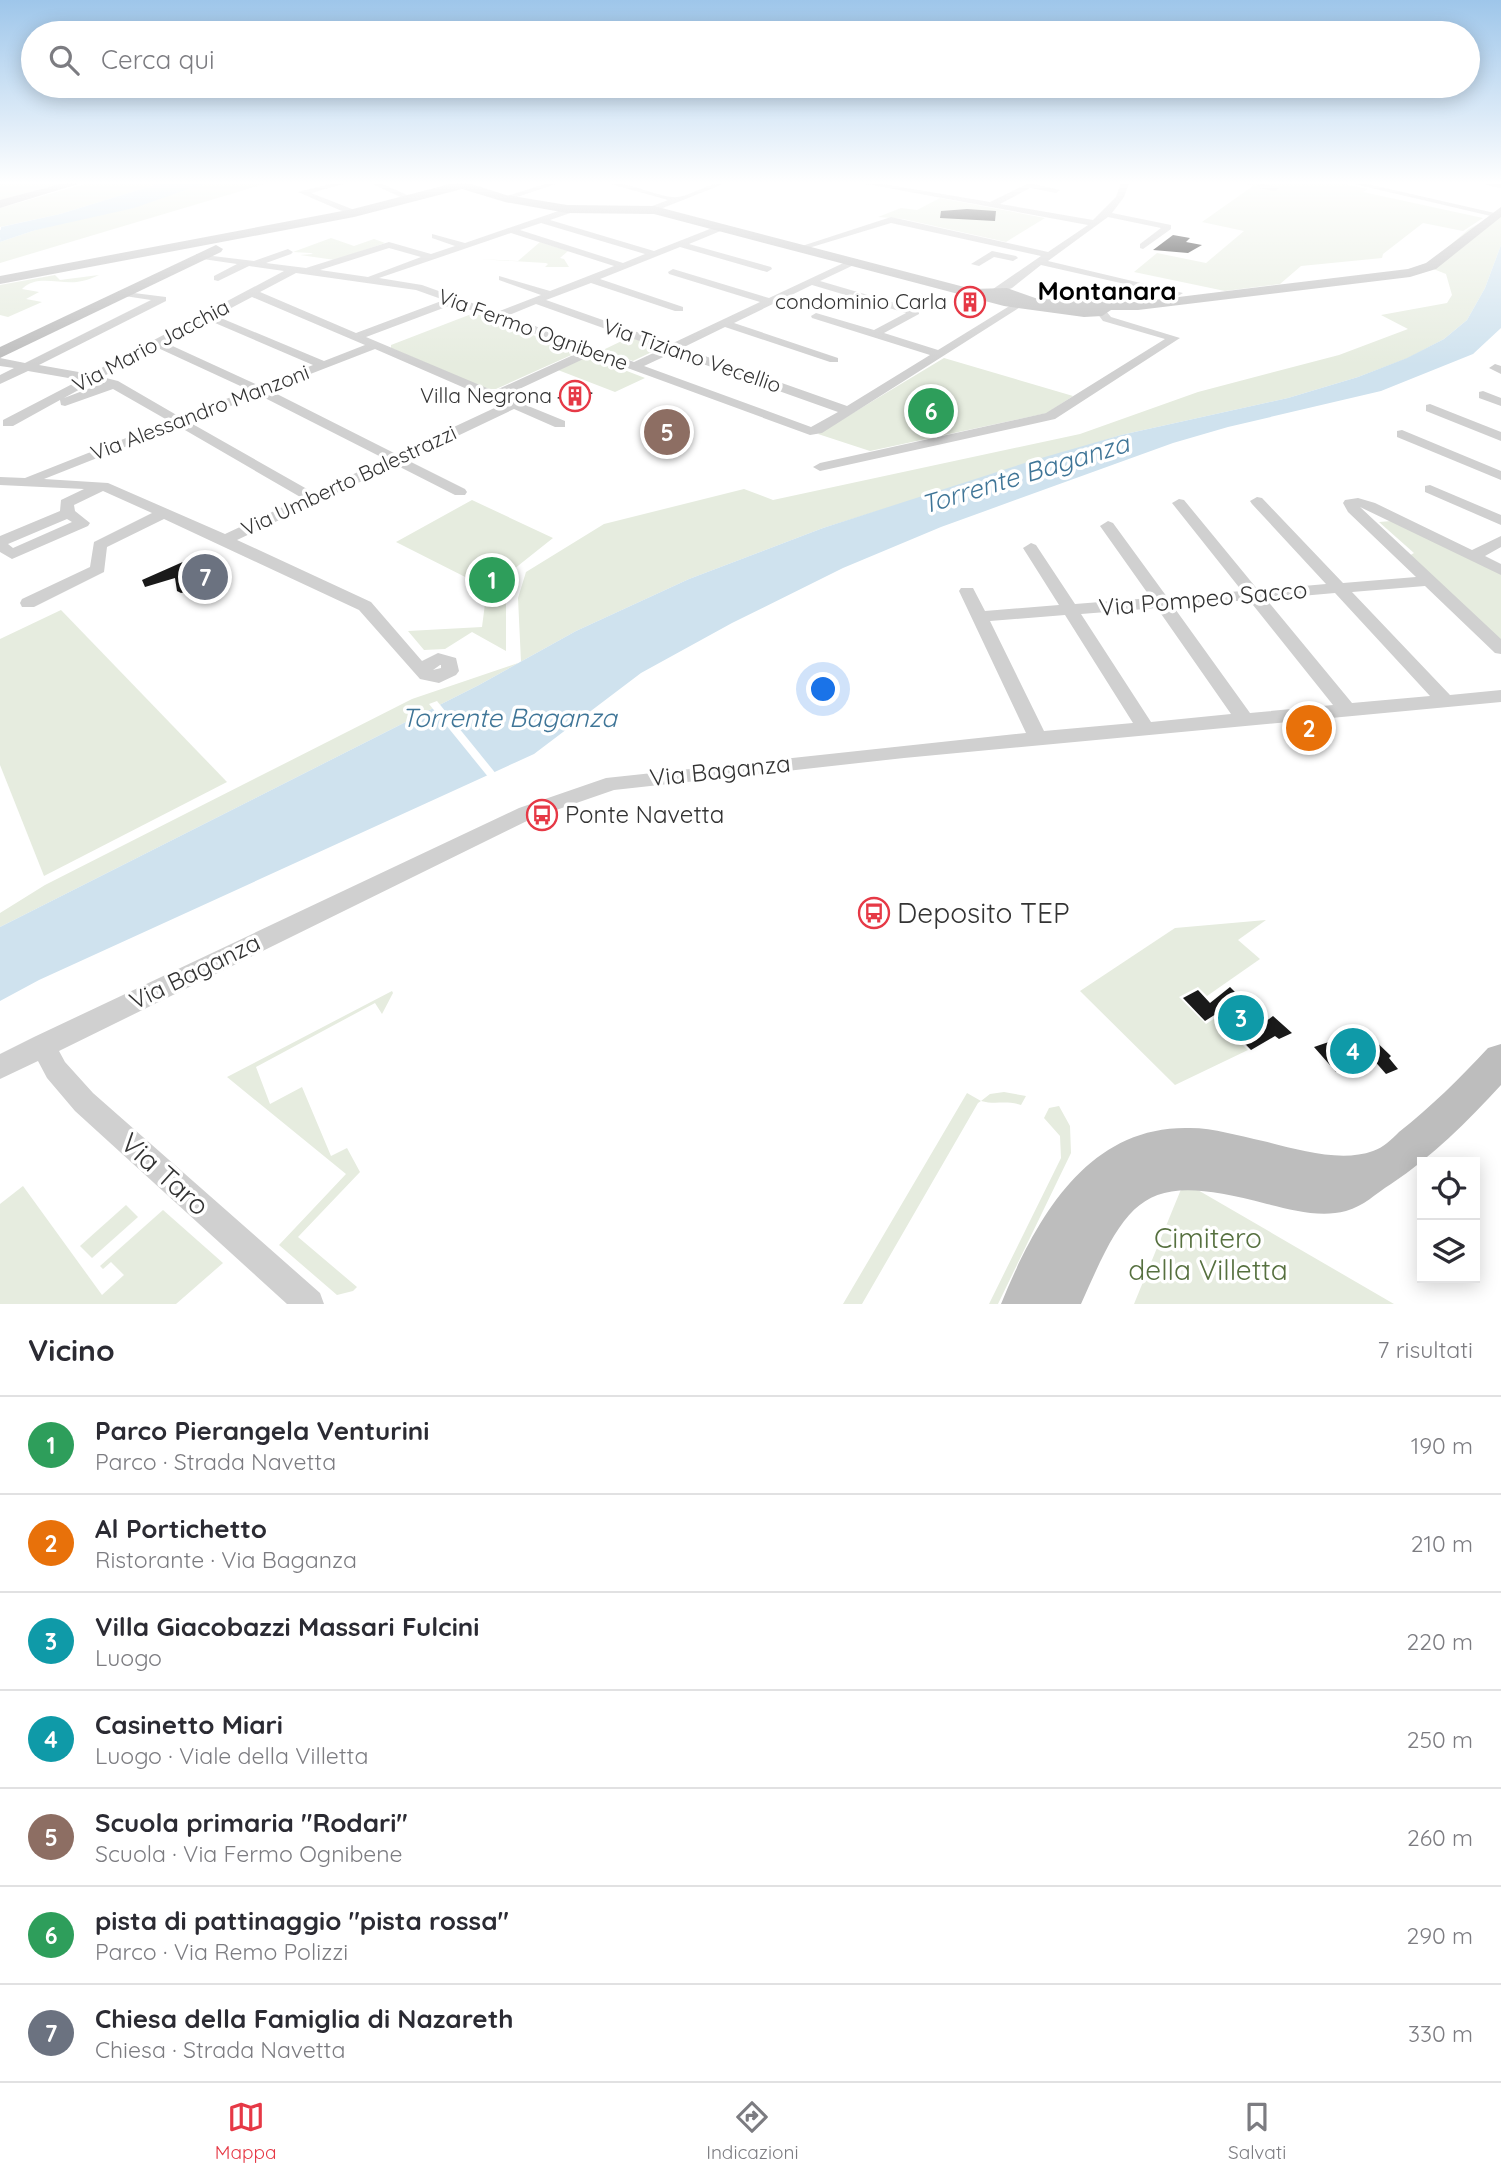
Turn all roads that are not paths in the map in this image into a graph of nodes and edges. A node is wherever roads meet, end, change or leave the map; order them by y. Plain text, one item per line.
1 (218, 244) edge
2 (459, 244) edge
3 (471, 244) edge
4 (554, 244) edge
5 (620, 244) edge
6 (680, 244) joint
7 (787, 244) edge
8 (818, 244) edge
9 (1001, 244) edge
10 (1064, 244) edge
11 (1146, 244) edge
12 (1459, 244) edge
13 (214, 245) junction
14 (465, 246) junction
15 (1143, 246) dead end
16 (805, 248) junction
17 (288, 252) dead end
18 (654, 254) junction
19 (1049, 255) junction
20 (430, 257) junction
21 (855, 261) junction
22 (1038, 263) junction
23 (250, 264) junction
24 (976, 264) dead end
25 (624, 266) junction
26 (767, 269) dead end
27 (300, 271) junction
28 (218, 278) dead end
29 (503, 278) dead end
30 (366, 279) junction
31 (590, 279) junction
32 (0, 280) edge
33 (811, 282) junction
34 (661, 283) dead end
35 (250, 292) junction
36 (122, 293) junction
37 (1178, 293) dead end
38 (1004, 294) junction
39 (551, 295) junction
40 (454, 300) junction
41 (537, 301) junction
42 (769, 302) junction
43 (1138, 306) junction
44 (679, 309) dead end
45 (1097, 309) junction
46 (207, 316) junction
47 (497, 316) junction
48 (816, 316) dead end
49 (724, 323) junction
50 (875, 334) junction
51 (356, 337) junction
52 (157, 343) junction
53 (375, 345) junction
54 (672, 349) junction
55 (591, 351) junction
56 (0, 353) edge
57 (940, 354) junction
58 (834, 360) dead end
59 (0, 362) edge
60 (27, 366) junction
61 (324, 366) junction
62 (633, 367) junction
63 (91, 378) junction
64 (0, 380) edge
65 (114, 384) junction
66 (259, 390) junction
67 (1483, 395) dead end
68 (494, 396) junction
69 (1501, 402) edge
70 (512, 405) junction
71 (1430, 408) dead end
72 (848, 411) junction
73 (179, 421) junction
74 (4, 424) edge
75 (560, 424) dead end
76 (1402, 434) dead end
77 (1501, 437) edge
78 (394, 460) junction
79 (820, 467) dead end
80 (1501, 476) edge
81 (0, 481) edge
82 (24, 482) junction
83 (103, 486) junction
84 (1430, 489) dead end
85 (460, 492) dead end
86 (312, 498) junction
87 (1257, 501) dead end
88 (1179, 503) dead end
89 (164, 513) junction
90 (1501, 521) edge
91 (1108, 526) dead end
92 (225, 540) junction
93 (1501, 541) edge
94 (0, 543) edge
95 (1031, 548) dead end
96 (1473, 556) junction
97 (1501, 570) edge
98 (1428, 581) junction
99 (1340, 588) junction
100 (967, 591) dead end
101 (1251, 595) junction
102 (1161, 602) junction
103 (28, 603) dead end
104 (1070, 609) junction
105 (978, 617) junction
106 (1501, 649) edge
107 (421, 664) dead end
108 (1501, 696) edge
109 (1446, 702) junction
110 (1348, 711) junction
111 (1245, 720) junction
112 (1146, 729) junction
113 (1038, 739) junction
114 (43, 1045) junction
115 (1501, 1060) edge
116 (0, 1068) edge
117 (1376, 1170) junction
118 (298, 1300) edge
119 (1022, 1304) edge
120 (1059, 1304) edge

1 - 13 street
2 - 14 street
3 - 14 street
4 - 25 street
5 - 18 street
6 - 18 street
6 - 26 street
7 - 16 street
8 - 16 street
9 - 19 street
10 - 19 street
11 - 15 street
12 - 43 street
13 - 23 street, Via Fermo Ognibene
13 - 32 street
13 - 36 street
14 - 20 street
16 - 21 street
17 - 23 street
18 - 25 street
19 - 22 street
20 - 27 street, Via Mario Jacchia
20 - 30 street
21 - 33 street
21 - 38 street
22 - 24 street
22 - 37 street
22 - 38 street
23 - 27 street, Via Fermo Ognibene
23 - 28 street
25 - 31 street
27 - 30 street, Via Fermo Ognibene
27 - 35 street, Via Mario Jacchia
29 - 39 street
30 - 40 street, Via Fermo Ognibene
31 - 39 street
31 - 44 street
33 - 42 street
33 - 50 street
34 - 42 street
35 - 46 street, Via Mario Jacchia
35 - 51 street
36 - 56 street
36 - 60 street
38 - 45 street
38 - 57 street
39 - 41 street
40 - 47 street, Via Fermo Ognibene
40 - 51 street
41 - 47 street
41 - 54 street, Via Tiziano Vecellio
42 - 49 street
43 - 45 street
43 - 45 street
45 - 79 street
46 - 52 street, Via Mario Jacchia
46 - 61 street
47 - 55 street, Via Fermo Ognibene
48 - 50 street
49 - 54 street
49 - 58 street
50 - 57 street
51 - 53 street
52 - 63 street, Via Mario Jacchia
52 - 66 street
53 - 61 street, Via Alessandro Manzoni
53 - 68 street
54 - 62 street
54 - 72 street, Via Tiziano Vecellio
55 - 62 street, Via Fermo Ognibene
55 - 68 street
57 - 72 street
59 - 60 street
60 - 63 street
60 - 64 street
61 - 66 street, Via Alessandro Manzoni
62 - 72 street, Via Fermo Ognibene
63 - 65 street
63 - 74 street, Via Mario Jacchia
65 - 73 street
65 - 74 street, Via Mario Jacchia
66 - 73 street, Via Alessandro Manzoni
66 - 78 street
67 - 69 street
68 - 70 street
70 - 75 street
70 - 78 street, Via Umberto Balestrazzi
71 - 77 street
73 - 82 street, Via Alessandro Manzoni
73 - 86 street
76 - 80 street
78 - 85 street
78 - 86 street, Via Umberto Balestrazzi
81 - 82 street
82 - 83 street
83 - 89 street
83 - 94 street
84 - 90 street
86 - 92 street, Via Umberto Balestrazzi
87 - 99 street
88 - 101 street
89 - 92 street
89 - 103 street
91 - 102 street
92 - 107 street
93 - 96 street
95 - 104 street
96 - 97 street
96 - 98 street
98 - 99 street, Via Pompeo Sacco
98 - 106 street
99 - 101 street, Via Pompeo Sacco
99 - 109 street
100 - 105 street
101 - 102 street, Via Pompeo Sacco
101 - 110 street
102 - 104 street, Via Pompeo Sacco
102 - 111 street
104 - 105 street, Via Pompeo Sacco
104 - 112 street
105 - 113 street
108 - 109 street, Via Baganza
109 - 110 street, Via Baganza
110 - 111 street, Via Baganza
111 - 112 street, Via Baganza
112 - 113 street, Via Baganza
113 - 114 street, Via Baganza
114 - 116 street, Via Baganza
114 - 118 street, Via Taro
115 - 117 street
117 - 119 street
117 - 120 street

